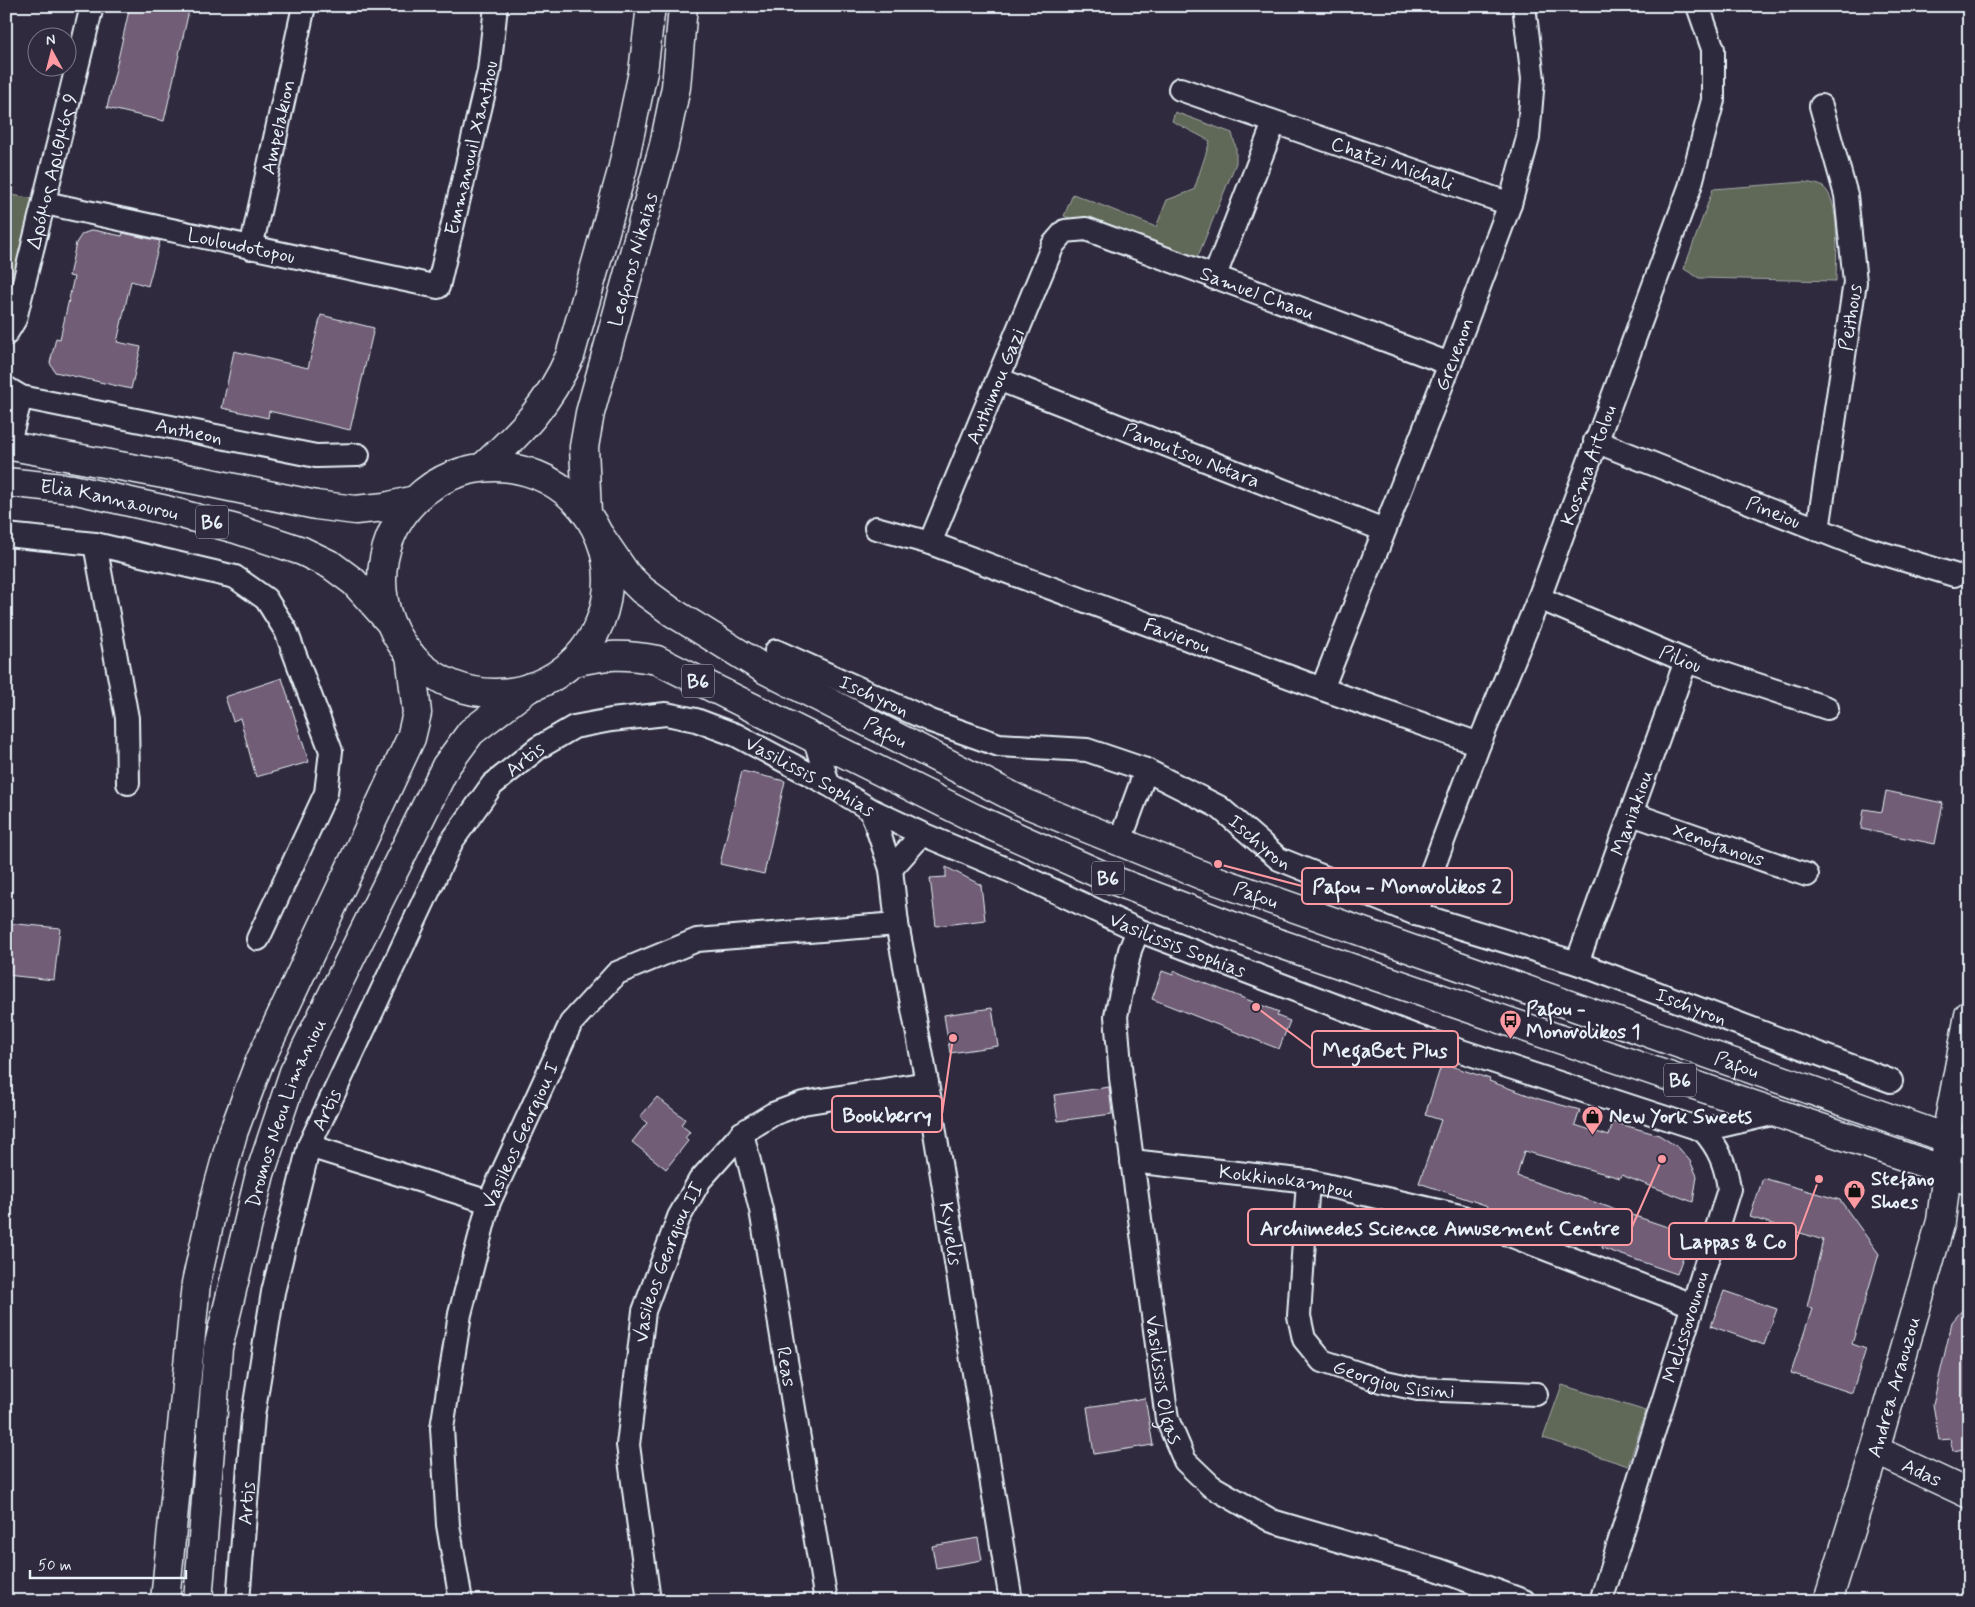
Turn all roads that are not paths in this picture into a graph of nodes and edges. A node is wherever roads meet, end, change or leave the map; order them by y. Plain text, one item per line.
1 (92, 6) edge
2 (304, 6) edge
3 (496, 6) edge
4 (651, 6) edge
5 (683, 6) edge
6 (1524, 6) edge
7 (1698, 6) edge
8 (1180, 89) dead end
9 (1821, 106) dead end
10 (1274, 123) junction
11 (45, 204) junction
12 (1510, 204) junction
13 (1065, 231) joint
14 (251, 248) junction
15 (1214, 278) junction
16 (438, 288) joint
17 (6, 334) edge
18 (1450, 364) junction
19 (998, 379) junction
20 (14, 393) edge
21 (1595, 441) junction
22 (7, 445) edge
23 (358, 455) dead end
24 (483, 467) junction
25 (6, 482) edge
26 (415, 500) junction
27 (587, 513) junction
28 (876, 528) dead end
29 (1384, 530) junction
30 (1818, 530) junction
31 (6, 535) edge
32 (600, 536) junction
33 (95, 544) junction
34 (930, 544) junction
35 (1954, 575) dead end
36 (1539, 598) junction
37 (390, 623) junction
38 (776, 651) dead end
39 (410, 654) junction
40 (1686, 661) junction
41 (573, 662) junction
42 (530, 687) junction
43 (1322, 689) junction
44 (1827, 708) dead end
45 (611, 720) joint
46 (815, 740) junction
47 (1479, 744) junction
48 (1146, 770) junction
49 (128, 783) dead end
50 (828, 784) junction
51 (871, 810) junction
52 (1632, 814) junction
53 (922, 834) junction
54 (1120, 841) junction
55 (892, 869) junction
56 (1807, 875) dead end
57 (1416, 914) junction
58 (897, 924) junction
59 (1138, 930) junction
60 (258, 938) dead end
61 (1577, 963) junction
62 (1969, 1015) edge
63 (1891, 1081) dead end
64 (927, 1083) junction
65 (1776, 1113) junction
66 (1703, 1130) junction
67 (742, 1133) junction
68 (1957, 1141) edge
69 (309, 1146) junction
70 (1132, 1161) junction
71 (1958, 1176) edge
72 (1308, 1181) junction
73 (489, 1202) junction
74 (1692, 1305) junction
75 (1536, 1394) dead end
76 (1875, 1450) junction
77 (1969, 1494) edge
78 (165, 1601) edge
79 (198, 1601) edge
80 (238, 1601) edge
81 (461, 1601) edge
82 (649, 1601) edge
83 (826, 1601) edge
84 (1011, 1601) edge
85 (1524, 1601) edge
86 (1601, 1601) edge
87 (1828, 1601) edge

1 - 11 street, Δρόμος Αριθμός 9
2 - 14 street, Ampelakion
3 - 16 street, Emmanouil Xanthou
4 - 24 main road, Leoforos Nikaias
5 - 27 main road, Leoforos Nikaias
6 - 12 street, Grevenon
7 - 21 street, Kosma Aitolou
8 - 10 street, Chatzi Michali
9 - 30 street, Peithous
10 - 12 street, Chatzi Michali
10 - 15 street
11 - 14 street, Louloudotopou
11 - 17 street, Δρόμος Αριθμός 9
12 - 18 street, Grevenon
13 - 15 street, Samuel Chaou
13 - 19 street, Anthimou Gazi
14 - 16 street, Louloudotopou
15 - 18 street, Samuel Chaou
18 - 29 street, Grevenon
19 - 29 street, Panoutsou Notara
19 - 34 street, Anthimou Gazi
20 - 22 street
20 - 23 street, Antheon
21 - 30 street, Pineiou
21 - 36 street, Kosma Aitolou
22 - 26 main road, Elia Kannaourou / B6
24 - 26 main road, B6
24 - 27 main road, B6
25 - 37 main road, Elia Kannaourou / B6
26 - 37 main road, B6
27 - 32 main road, B6
28 - 34 street, Favierou
29 - 43 street, Grevenon
30 - 35 street, Pineiou
31 - 33 street
32 - 41 main road, B6
32 - 54 main road, Pafou / B6
33 - 49 street
33 - 60 street
34 - 43 street, Favierou
36 - 40 street, Piliou
36 - 47 street, Kosma Aitolou
37 - 39 main road, B6
38 - 48 street, Ischyron
39 - 42 main road, B6
39 - 78 main road, Dromos Neou Limaniou
40 - 44 street, Piliou
40 - 52 street, Maniakiou
41 - 42 main road, B6
41 - 46 main road, Pafou / B6
42 - 79 main road, Dromos Neou Limaniou
43 - 47 street, Favierou
45 - 50 street, Vasilissis Sophias
45 - 69 street, Artis
46 - 50 street
46 - 65 main road, Pafou / B6
47 - 57 street, Kosma Aitolou
48 - 54 street
48 - 57 street, Ischyron
50 - 51 street, Vasilissis Sophias
51 - 53 street, Vasilissis Sophias
51 - 55 street, Kyvelis
52 - 56 street, Xenofanous
52 - 61 street, Maniakiou
53 - 55 street
53 - 59 street, Vasilissis Sophias
54 - 68 main road, Pafou / B6
55 - 58 street, Kyvelis
57 - 61 street, Ischyron
58 - 64 street, Kyvelis
58 - 73 street, Vasileos Georgiou I
59 - 66 street, Vasilissis Sophias
59 - 70 street, Vasilissis Olgas
61 - 63 street, Ischyron
62 - 68 main road, Andrea Araouzou
64 - 67 street, Vasileos Georgiou II
64 - 84 street, Kyvelis
65 - 66 street
65 - 71 main road, Pafou / B6
66 - 74 street, Melissovounou
67 - 82 street, Vasileos Georgiou II
67 - 83 street, Reas
68 - 71 main road, Andrea Araouzou
69 - 73 street
69 - 80 street, Artis
70 - 72 street, Kokkinokampou
70 - 85 street, Vasilissis Olgas
71 - 76 main road, Andrea Araouzou
72 - 74 street, Kokkinokampou
72 - 75 street, Georgiou Sisini
73 - 81 street, Vasileos Georgiou I
74 - 86 street, Melissovounou
76 - 77 main road, Adas
76 - 87 main road, Andrea Araouzou

